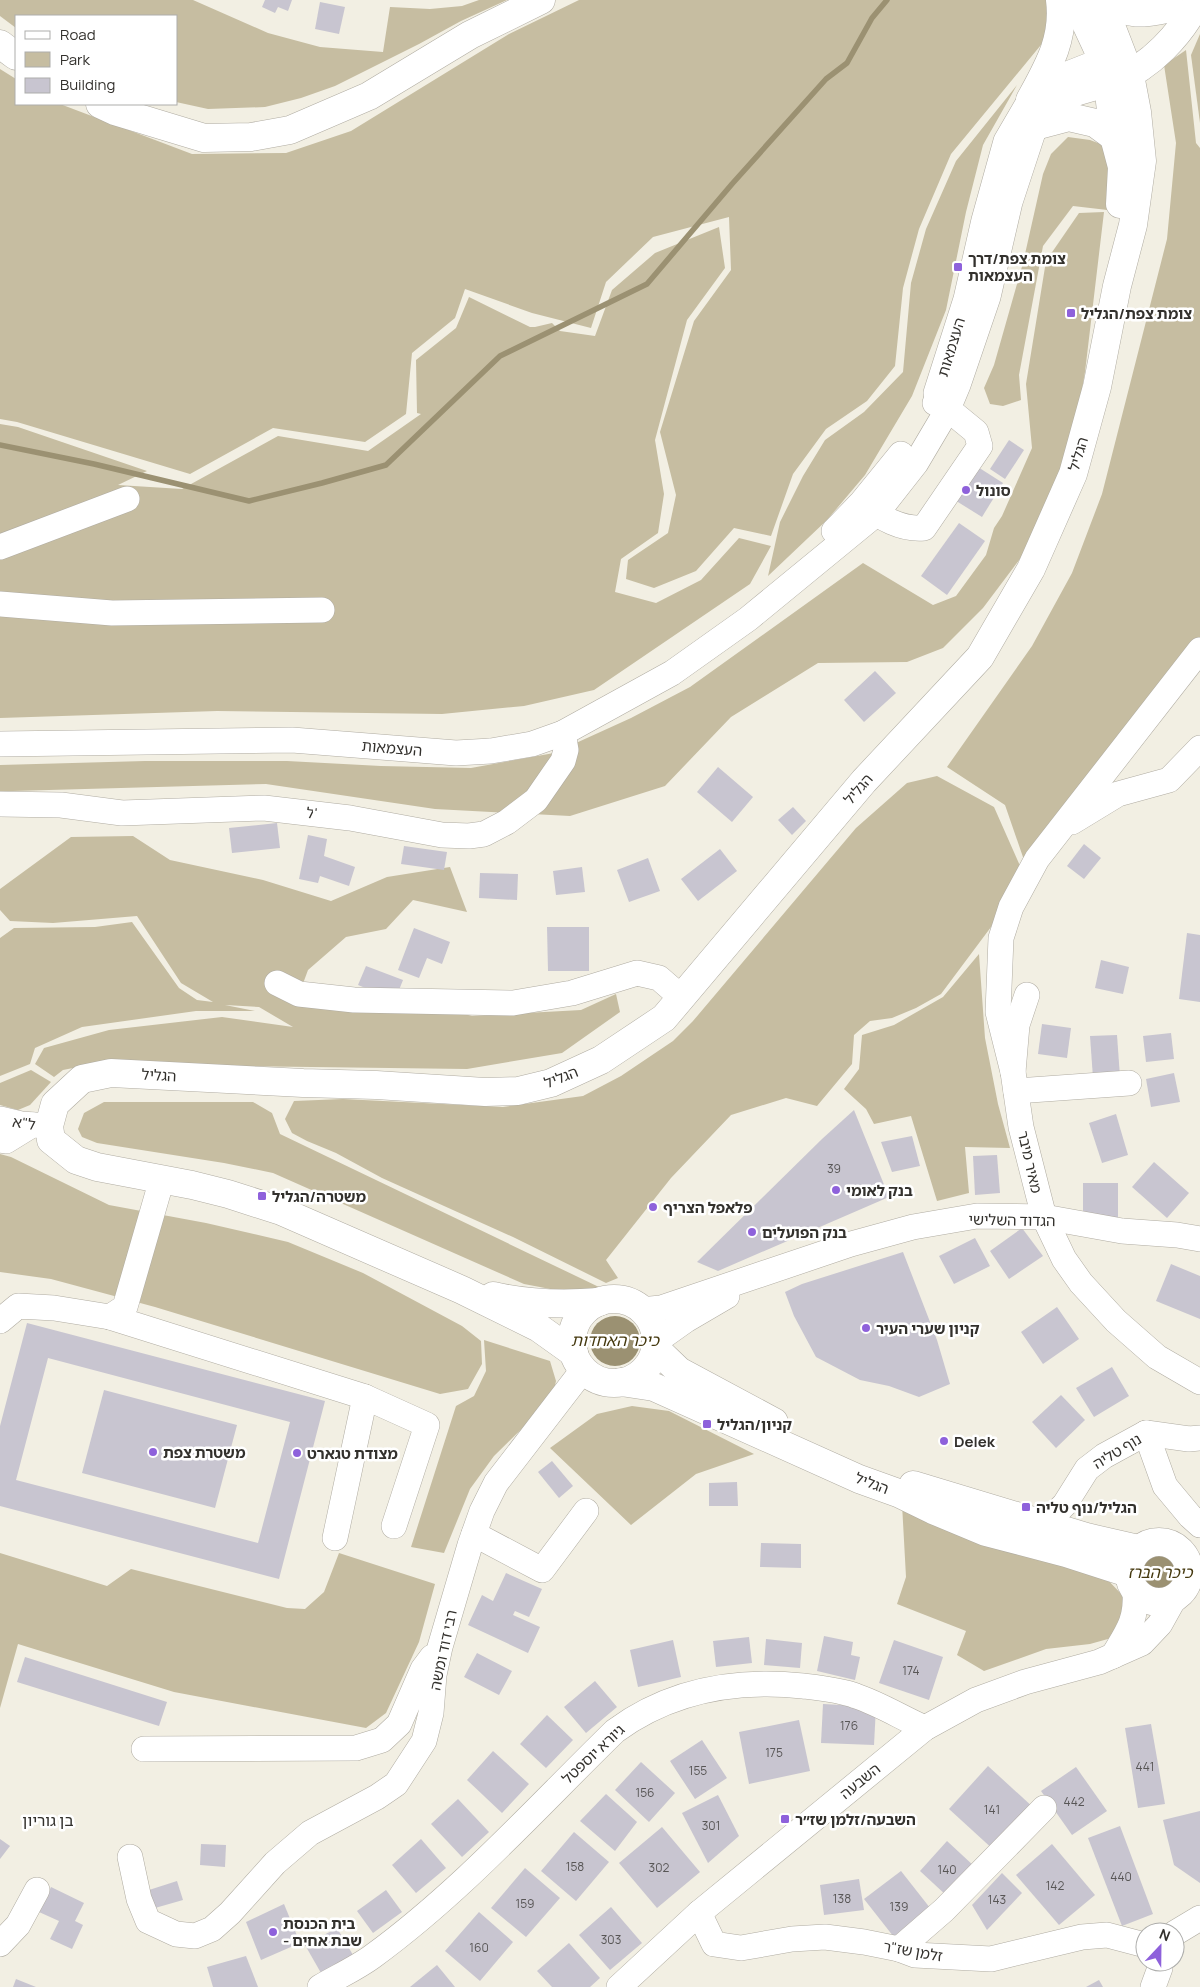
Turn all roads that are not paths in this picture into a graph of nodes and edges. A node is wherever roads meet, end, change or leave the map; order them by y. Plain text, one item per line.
1 (541, 0) edge
2 (1060, 0) edge
3 (1075, 0) edge
4 (1101, 0) edge
5 (1107, 0) edge
6 (1198, 0) edge
7 (1174, 4) edge
8 (0, 44) edge
9 (15, 55) edge
10 (1116, 68) junction
11 (1030, 100) junction
12 (102, 105) edge
13 (1035, 126) junction
14 (1114, 137) junction
15 (1117, 286) junction
16 (941, 406) junction
17 (128, 499) dead end
18 (869, 508) junction
19 (0, 547) edge
20 (0, 604) edge
21 (322, 610) dead end
22 (1200, 650) edge
23 (563, 733) junction
24 (0, 744) edge
25 (1200, 748) edge
26 (0, 804) edge
27 (1059, 830) junction
28 (276, 983) dead end
29 (1027, 996) dead end
30 (682, 998) junction
31 (1015, 1082) junction
32 (1129, 1082) dead end
33 (0, 1119) edge
34 (40, 1126) junction
35 (0, 1140) edge
36 (162, 1179) junction
37 (1044, 1217) junction
38 (1200, 1239) edge
39 (770, 1270) junction
40 (462, 1290) junction
41 (599, 1302) junction
42 (641, 1310) junction
43 (110, 1317) junction
44 (0, 1320) edge
45 (655, 1345) junction
46 (579, 1361) junction
47 (621, 1382) junction
48 (1200, 1382) edge
49 (365, 1397) junction
50 (1146, 1433) junction
51 (1200, 1438) edge
52 (1087, 1469) junction
53 (586, 1511) dead end
54 (1200, 1524) edge
55 (1044, 1525) junction
56 (394, 1526) dead end
57 (474, 1534) junction
58 (335, 1538) dead end
59 (1086, 1538) junction
60 (1193, 1560) edge
61 (1134, 1571) junction
62 (1186, 1593) edge
63 (440, 1647) junction
64 (1113, 1656) junction
65 (925, 1728) junction
66 (144, 1749) dead end
67 (1044, 1808) dead end
68 (130, 1857) dead end
69 (37, 1890) dead end
70 (699, 1913) junction
71 (1200, 1918) edge
72 (1185, 1927) edge
73 (1135, 1942) edge
74 (0, 1944) edge
75 (899, 1949) junction
76 (1159, 1972) edge
77 (320, 1987) edge
78 (619, 1987) edge
79 (1153, 1987) edge

1 - 12 main road
2 - 11 main road
3 - 10 main road
4 - 10 main road
5 - 7 main road
6 - 10 main road
7 - 10 main road
8 - 9 main road
10 - 11 street, העצמאות
10 - 13 street, העצמאות
10 - 14 main road, הגליל
10 - 15 main road, הגליל
11 - 16 street, העצמאות
13 - 14 main road
13 - 16 street, העצמאות
14 - 15 main road, הגליל
15 - 30 main road, הגליל
16 - 18 street, העצמאות
16 - 18 street
17 - 19 street
18 - 23 street, העצמאות
20 - 21 street
22 - 27 street
23 - 24 street, העצמאות
23 - 26 street, ל'
25 - 27 street
27 - 31 street
28 - 30 street
29 - 31 street, מאיר מיבר
30 - 34 main road, הגליל
31 - 32 street
31 - 37 street, מאיר מיבר
33 - 34 street, ל"א
34 - 35 street
34 - 36 main road
36 - 40 main road
36 - 43 street
37 - 38 street, הגדוד השלישי
37 - 39 street, הגדוד השלישי
37 - 48 street, מאיר מיבר
39 - 42 street, הגדוד השלישי
39 - 45 street, הגדוד השלישי
40 - 41 main road
40 - 46 main road
41 - 42 main road
41 - 46 main road
42 - 45 main road
43 - 44 street
43 - 49 street
45 - 47 main road
45 - 55 main road, הגליל
46 - 47 main road
46 - 57 street, רבי דוד ומשה
47 - 61 main road, הגליל
49 - 56 street
49 - 58 street
50 - 51 street, נוף טליה
50 - 52 street, נוף טליה
50 - 54 street, נוף טליה
52 - 55 street, נוף טליה
52 - 59 street, נוף טליה
53 - 57 street
55 - 59 main road, הגליל
57 - 63 street, רבי דוד ומשה
59 - 61 main road, הגליל
60 - 61 main road
60 - 62 main road
61 - 62 main road
61 - 64 street
62 - 64 street, השבעה
63 - 66 street
63 - 68 street, רבי דוד ומשה
64 - 65 street, השבעה
65 - 70 street, השבעה
65 - 77 street, גיורא יוספטל
67 - 75 street
69 - 74 street
70 - 75 street, זלמן שז"ר
70 - 78 street, השבעה
71 - 72 street
73 - 75 street, זלמן שז"ר
76 - 79 street

